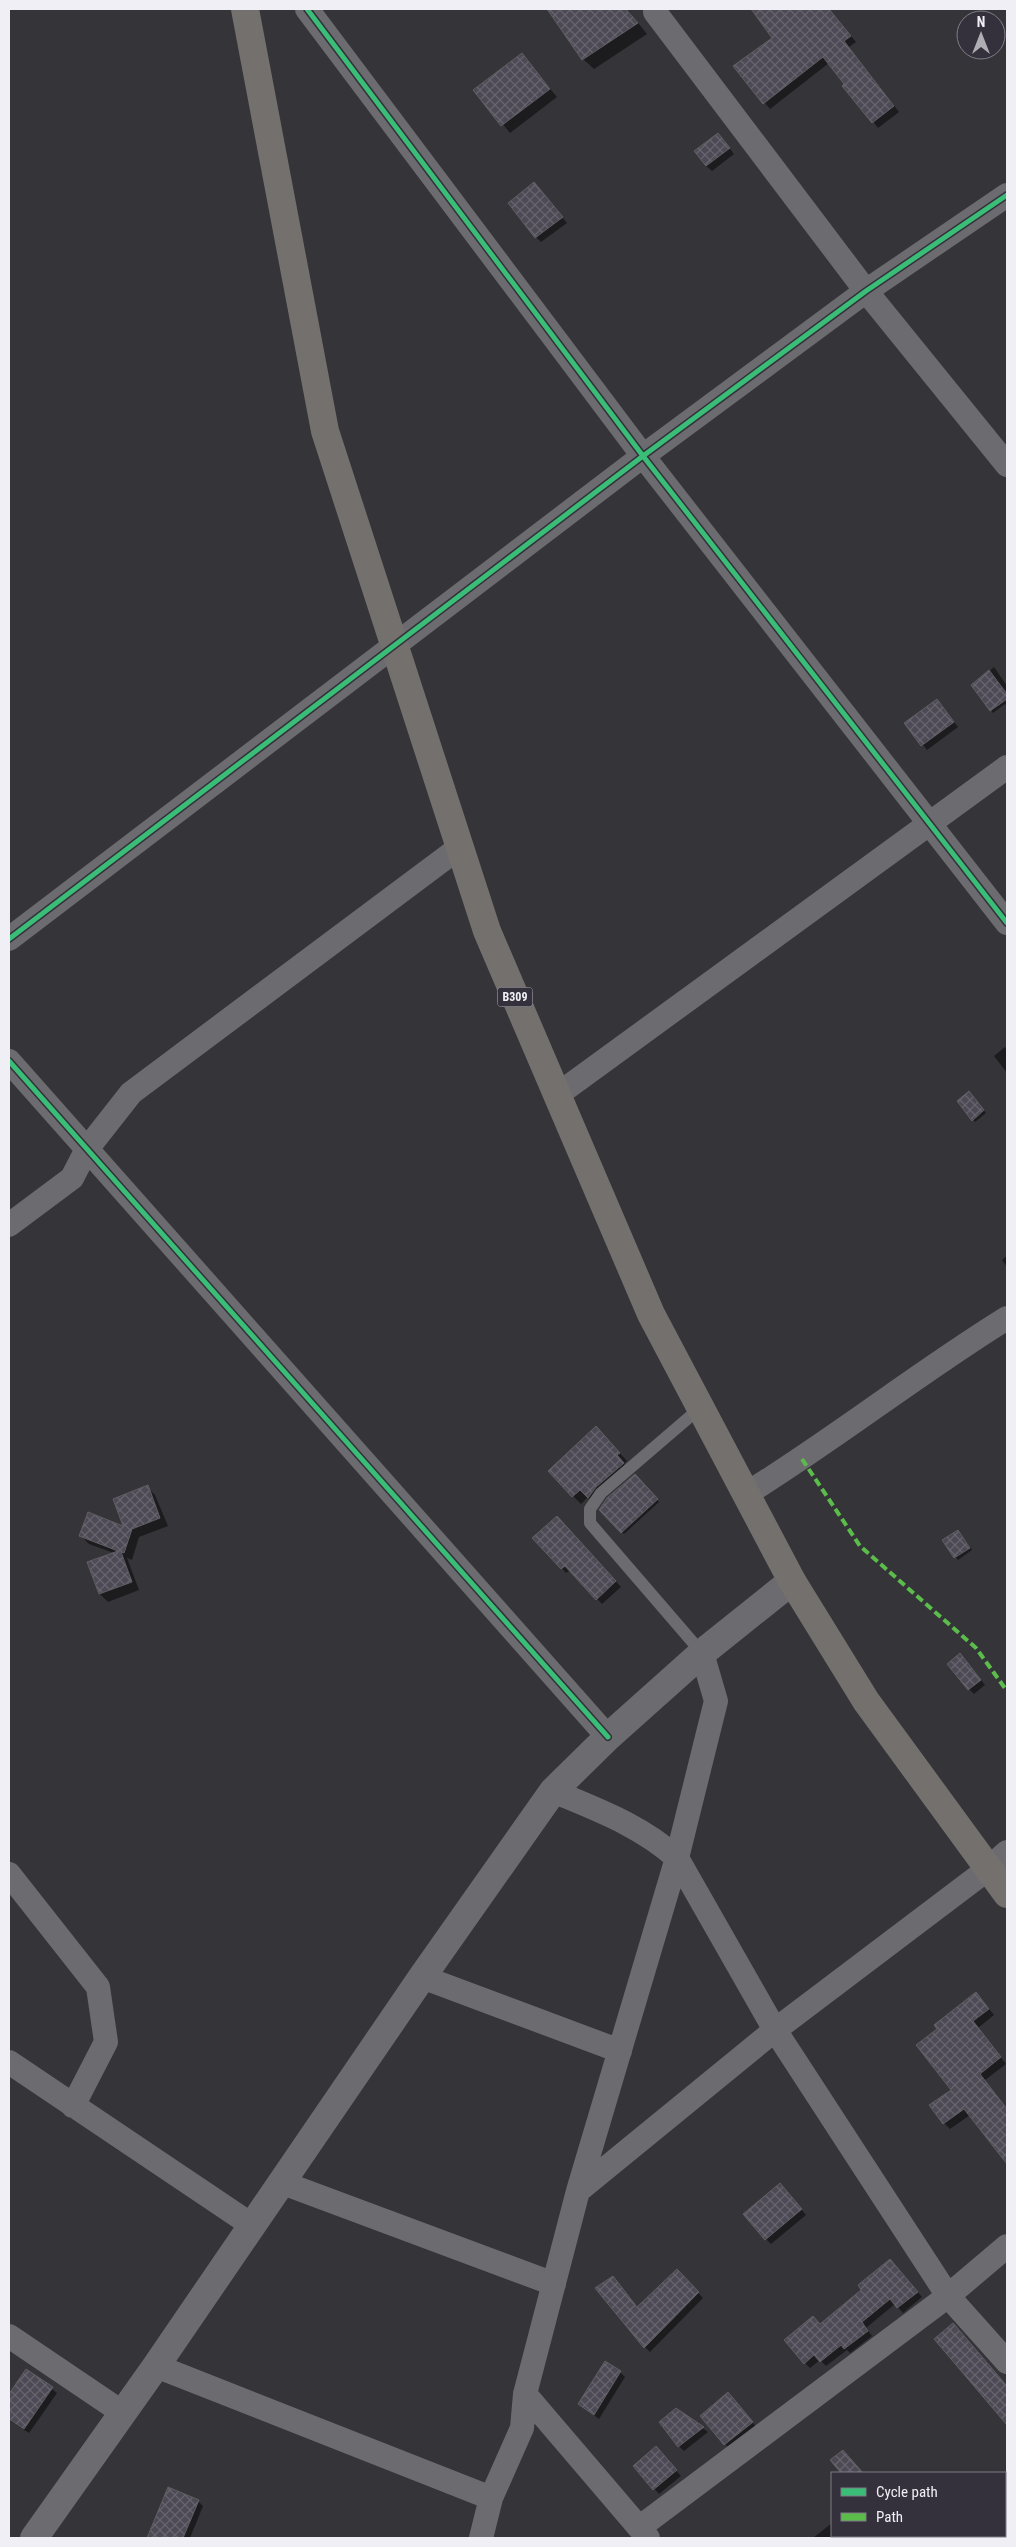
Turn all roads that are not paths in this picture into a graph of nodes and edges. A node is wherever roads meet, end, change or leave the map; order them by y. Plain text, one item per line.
1 (245, 9) edge
2 (306, 9) edge
3 (656, 12) dead end
4 (1007, 195) edge
5 (866, 291) junction
6 (643, 456) junction
7 (1007, 464) edge
8 (394, 644) junction
9 (1007, 767) edge
10 (930, 823) junction
11 (460, 847) junction
12 (1007, 923) edge
13 (9, 939) edge
14 (9, 1061) edge
15 (558, 1095) junction
16 (86, 1149) junction
17 (9, 1225) edge
18 (1007, 1318) edge
19 (700, 1408) junction
20 (746, 1494) junction
21 (792, 1581) junction
22 (702, 1654) junction
23 (608, 1737) junction
24 (553, 1791) junction
25 (677, 1858) junction
26 (998, 1860) edge
27 (9, 1874) edge
28 (1007, 1894) edge
29 (422, 1978) junction
30 (775, 2030) junction
31 (620, 2051) junction
32 (9, 2062) edge
33 (73, 2106) junction
34 (283, 2182) junction
35 (578, 2190) junction
36 (253, 2226) junction
37 (1007, 2246) edge
38 (554, 2284) junction
39 (948, 2296) junction
40 (9, 2336) edge
41 (1007, 2362) edge
42 (156, 2366) junction
43 (525, 2394) junction
44 (124, 2413) junction
45 (491, 2498) junction
46 (644, 2532) edge
47 (34, 2538) edge
48 (481, 2538) edge

1 - 8 main road, B309
2 - 6 street
3 - 5 street
4 - 5 street
5 - 6 street
5 - 7 street
6 - 8 street
6 - 10 street
8 - 11 main road, B309
8 - 13 street
9 - 10 street
10 - 12 street
10 - 15 street
11 - 15 main road, B309
11 - 16 street
14 - 16 street
15 - 19 main road, B309
16 - 17 street
16 - 23 street
18 - 20 street
19 - 20 main road, B309
19 - 22 lane
20 - 21 main road, B309
21 - 22 main road
21 - 26 main road, B309
22 - 23 main road
22 - 25 street
23 - 24 main road
24 - 25 street
24 - 29 main road
25 - 30 street
25 - 31 street
26 - 28 main road, B309
26 - 30 street
27 - 33 street
29 - 31 street
29 - 34 main road
30 - 35 street
30 - 39 street
31 - 35 street
32 - 33 street
33 - 36 street
34 - 36 main road
34 - 38 street
35 - 38 street
36 - 42 main road
37 - 39 street
38 - 43 street
39 - 41 street
39 - 46 street
40 - 44 street
42 - 44 main road
42 - 45 street
43 - 45 street
43 - 46 street
44 - 47 main road
45 - 48 street

